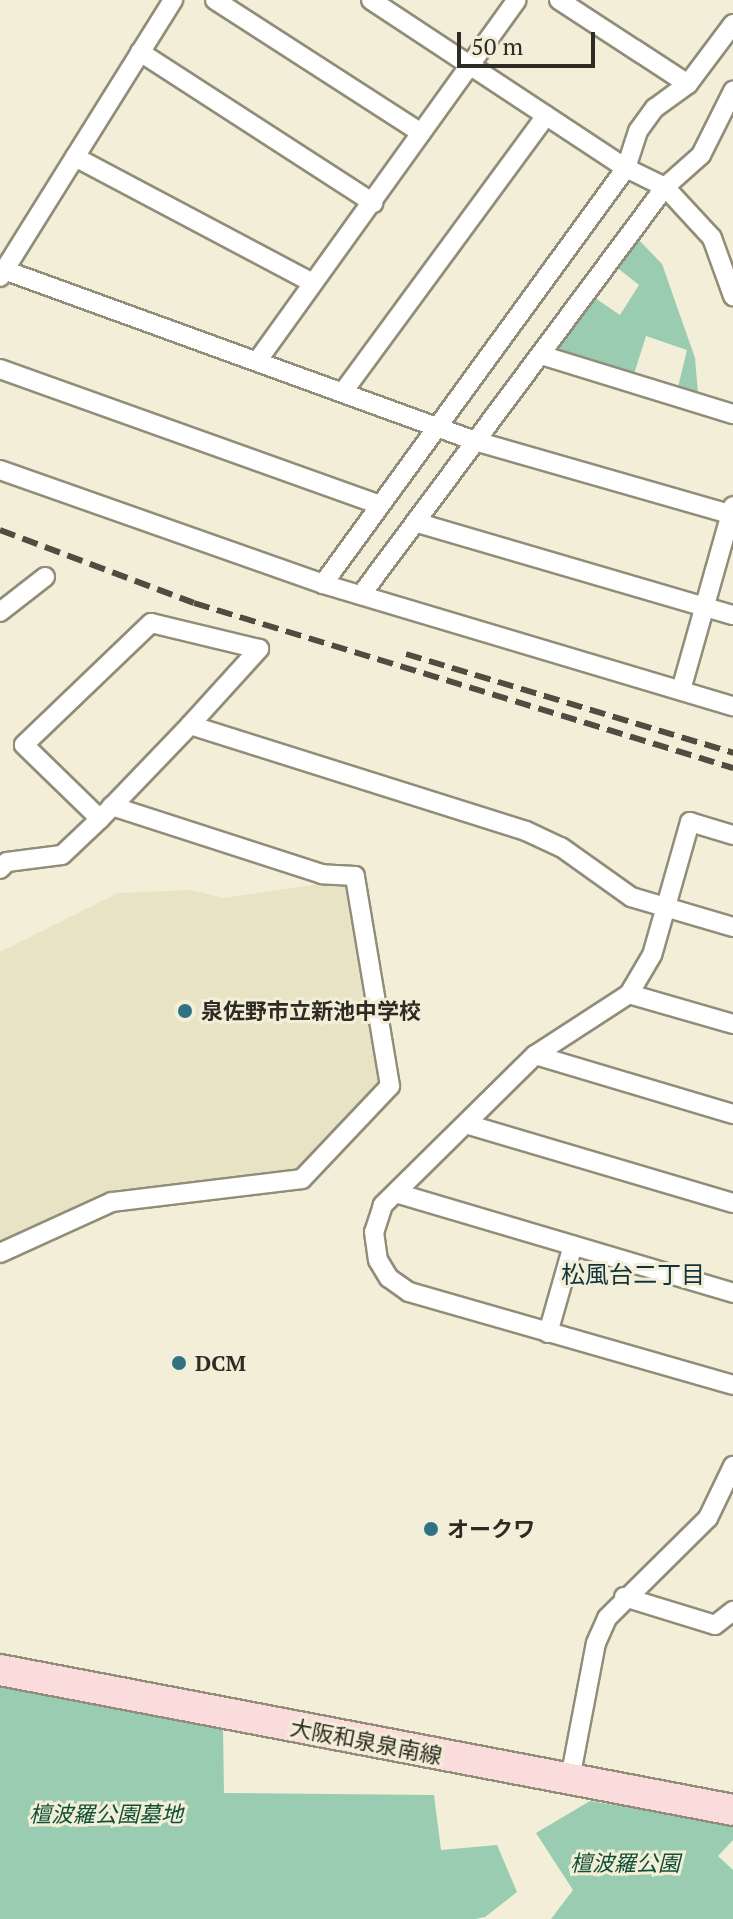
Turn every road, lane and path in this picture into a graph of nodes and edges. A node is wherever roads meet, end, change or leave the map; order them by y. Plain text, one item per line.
1 (173, 0) edge
2 (215, 0) edge
3 (371, 0) edge
4 (517, 0) edge
5 (559, 0) edge
6 (733, 24) edge
7 (140, 52) junction
8 (469, 65) junction
9 (688, 84) junction
10 (731, 98) edge
11 (546, 116) junction
12 (421, 133) junction
13 (75, 157) junction
14 (626, 168) junction
15 (665, 187) junction
16 (373, 203) junction
17 (2, 274) edge
18 (313, 283) junction
19 (733, 296) edge
20 (541, 355) junction
21 (258, 360) junction
22 (0, 369) edge
23 (343, 392) junction
24 (733, 414) edge
25 (436, 425) junction
26 (475, 441) junction
27 (0, 470) edge
28 (377, 504) junction
29 (732, 512) edge
30 (418, 523) junction
31 (45, 577) dead end
32 (323, 584) junction
33 (361, 595) junction
34 (704, 608) junction
35 (0, 612) edge
36 (733, 615) edge
37 (681, 690) junction
38 (733, 706) edge
39 (190, 725) junction
40 (106, 812) junction
41 (733, 835) edge
42 (0, 869) edge
43 (666, 909) junction
44 (733, 927) edge
45 (629, 994) junction
46 (733, 1024) edge
47 (535, 1055) junction
48 (733, 1114) edge
49 (466, 1124) junction
50 (396, 1193) junction
51 (733, 1203) edge
52 (573, 1245) junction
53 (0, 1253) edge
54 (733, 1293) edge
55 (548, 1333) junction
56 (733, 1385) edge
57 (733, 1466) edge
58 (624, 1597) junction
59 (733, 1611) edge
60 (0, 1670) edge
61 (570, 1779) junction
62 (733, 1810) edge

1 - 7 street
2 - 12 street
3 - 8 street
4 - 8 street
5 - 9 street
6 - 9 street
7 - 13 street
7 - 16 street
8 - 11 street
8 - 12 street
9 - 14 street
10 - 15 street
11 - 14 street
11 - 23 street
12 - 16 street
13 - 17 street
13 - 18 street
14 - 15 street
14 - 25 street
15 - 19 street
15 - 20 street
16 - 18 street
17 - 21 street
18 - 21 street
20 - 24 street
20 - 26 street
21 - 23 street
22 - 28 street
23 - 25 street
25 - 26 street
25 - 28 street
26 - 29 street
26 - 30 street
27 - 32 street
28 - 32 street
29 - 34 street
30 - 33 street
30 - 34 street
31 - 35 street
32 - 33 street
33 - 37 street
34 - 36 street
34 - 37 street
37 - 38 street
39 - 40 street
39 - 40 street
39 - 43 street
40 - 42 street
40 - 53 street
41 - 43 street
43 - 44 street
43 - 45 street
45 - 46 street
45 - 47 street
47 - 48 street
47 - 49 street
49 - 50 street
49 - 51 street
50 - 52 street
50 - 55 street
52 - 54 street
52 - 55 street
55 - 56 street
57 - 58 street
58 - 59 street
58 - 61 street
60 - 61 main road, 大阪和泉泉南線
61 - 62 main road, 大阪和泉泉南線

